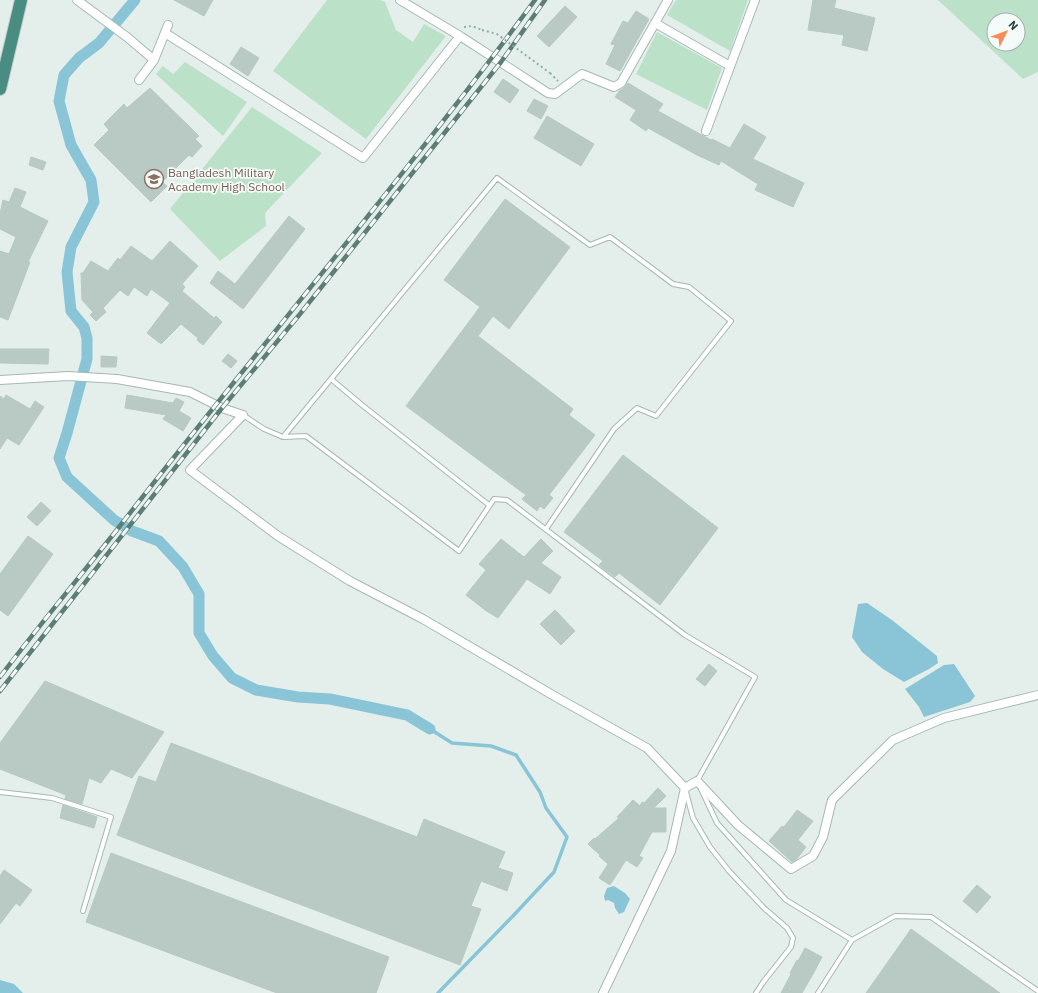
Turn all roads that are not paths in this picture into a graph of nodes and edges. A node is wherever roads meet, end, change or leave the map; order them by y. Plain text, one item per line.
1 (21, 0) edge
2 (77, 0) edge
3 (400, 0) edge
4 (668, 0) edge
5 (755, 0) edge
6 (654, 23) junction
7 (168, 25) dead end
8 (165, 33) junction
9 (460, 36) junction
10 (154, 60) junction
11 (730, 66) junction
12 (139, 80) dead end
13 (0, 89) edge
14 (706, 131) dead end
15 (331, 379) junction
16 (0, 380) edge
17 (243, 415) junction
18 (283, 437) junction
19 (489, 505) junction
20 (546, 529) junction
21 (1038, 695) edge
22 (697, 781) junction
23 (685, 788) junction
24 (0, 792) edge
25 (83, 911) dead end
26 (852, 940) junction
27 (1038, 991) edge
28 (603, 993) edge
29 (756, 993) edge
30 (818, 993) edge

1 - 13 highway
2 - 10 street
3 - 9 street
4 - 6 street
5 - 11 street
6 - 9 street
6 - 11 street
7 - 8 street
8 - 9 street
8 - 10 street
10 - 12 street
11 - 14 street
15 - 18 lane
15 - 19 lane
15 - 20 lane
16 - 17 street
17 - 18 lane
17 - 23 street
18 - 19 lane
19 - 20 lane
20 - 22 lane
21 - 22 street
22 - 23 street
22 - 26 lane
23 - 28 street
23 - 29 lane
24 - 25 lane
26 - 27 lane
26 - 30 lane

